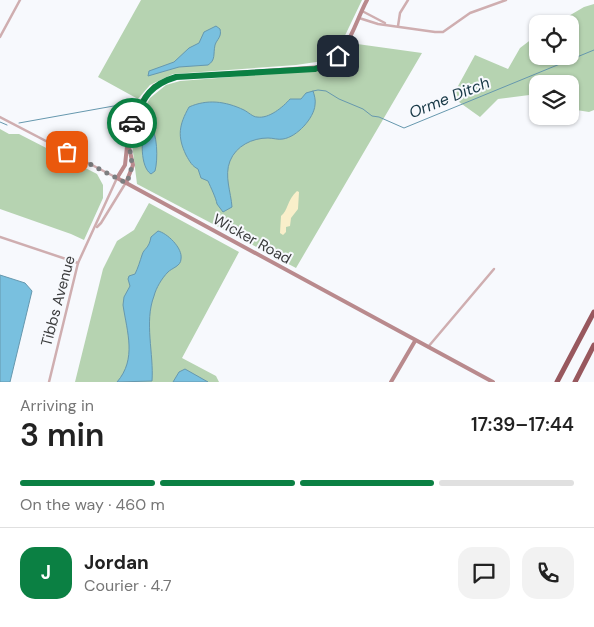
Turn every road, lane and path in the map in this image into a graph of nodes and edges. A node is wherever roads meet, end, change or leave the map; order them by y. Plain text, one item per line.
1 (20, 0) edge
2 (367, 0) edge
3 (408, 0) edge
4 (506, 0) edge
5 (362, 11) junction
6 (359, 18) junction
7 (386, 24) junction
8 (398, 26) junction
9 (0, 37) edge
10 (0, 117) edge
11 (127, 141) junction
12 (117, 178) junction
13 (126, 183) junction
14 (96, 228) junction
15 (0, 237) edge
16 (78, 263) junction
17 (494, 269) dead end
18 (594, 312) edge
19 (415, 340) junction
20 (594, 345) edge
21 (428, 347) junction
22 (49, 382) edge
23 (391, 382) edge
24 (493, 382) edge
25 (557, 382) edge
26 (575, 382) edge

1 - 9 street
2 - 5 street, Tibbs Avenue
3 - 8 street
4 - 8 street
5 - 6 street, Tibbs Avenue
5 - 7 street
6 - 7 street
6 - 11 street, Tibbs Avenue
7 - 8 street
10 - 12 street, Wicker Road
11 - 12 street, Tibbs Avenue
11 - 13 street, Tibbs Avenue
12 - 13 street, Wicker Road
12 - 14 street, Tibbs Avenue
13 - 14 street, Tibbs Avenue
13 - 19 street, Wicker Road
14 - 16 street, Tibbs Avenue
15 - 16 street
16 - 22 street, Tibbs Avenue
17 - 21 street
18 - 25 highway
19 - 21 street, Wicker Road
19 - 23 street
20 - 26 highway
21 - 24 street, Wicker Road

